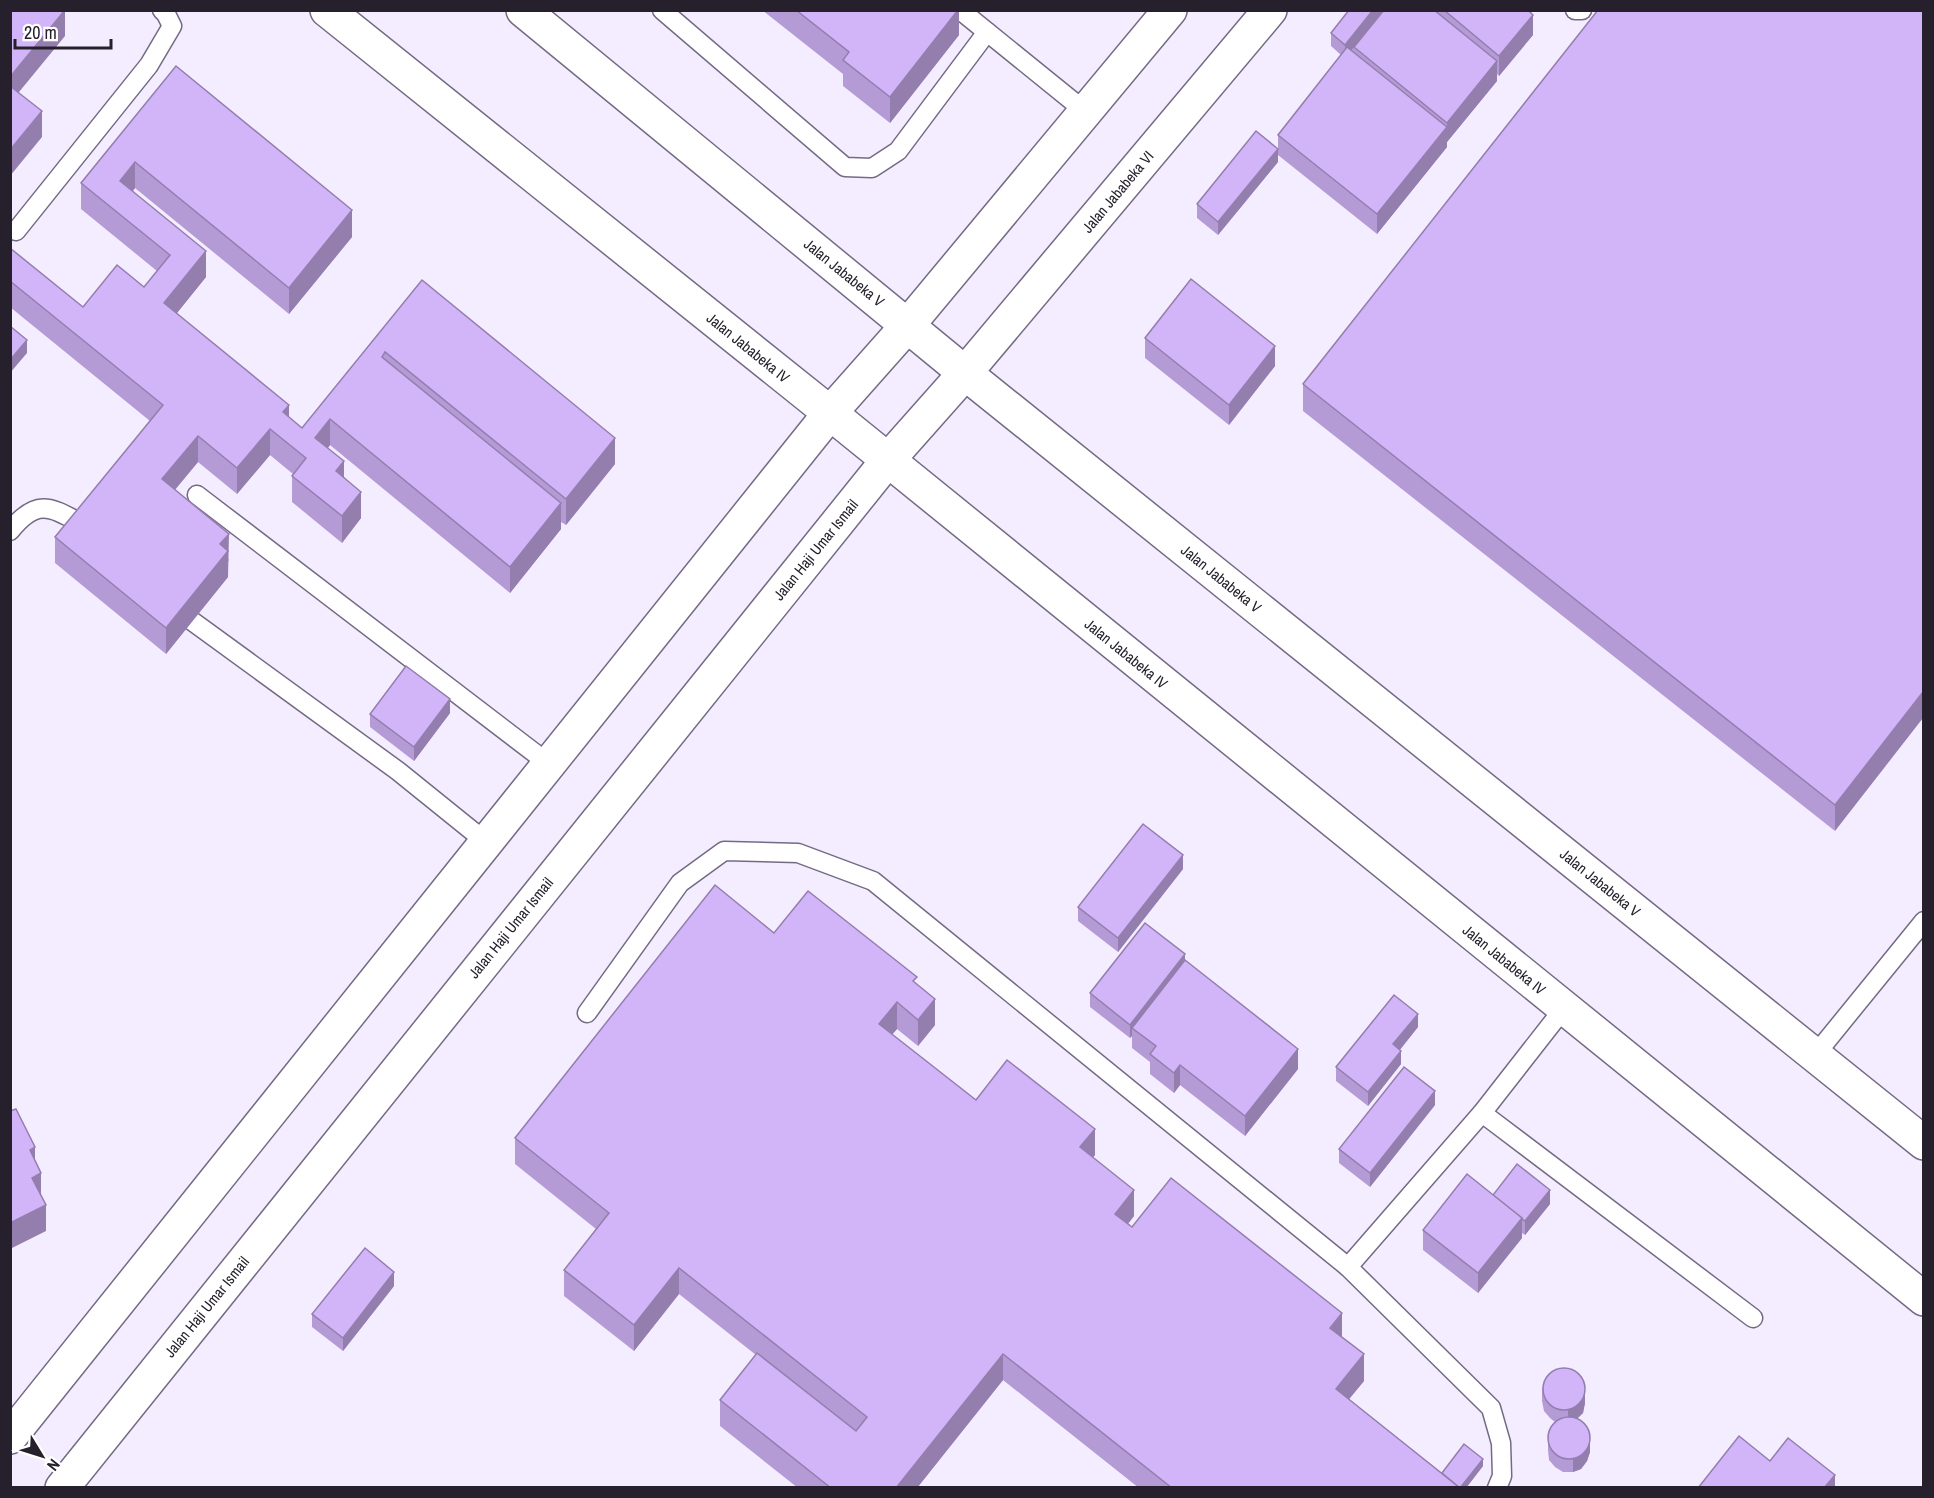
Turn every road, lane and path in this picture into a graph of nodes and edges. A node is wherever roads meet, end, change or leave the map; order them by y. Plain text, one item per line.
1 (162, 10) edge
2 (327, 10) edge
3 (523, 10) edge
4 (662, 10) edge
5 (960, 10) edge
6 (1170, 10) edge
7 (1270, 10) edge
8 (1575, 10) edge
9 (1582, 10) edge
10 (987, 32) junction
11 (1086, 112) junction
12 (16, 231) dead end
13 (908, 325) junction
14 (965, 373) junction
15 (830, 413) junction
16 (887, 461) junction
17 (197, 495) dead end
18 (86, 526) edge
19 (10, 531) edge
20 (192, 621) edge
21 (549, 764) junction
22 (486, 843) junction
23 (1923, 921) edge
24 (1564, 1008) junction
25 (587, 1013) dead end
26 (1815, 1055) junction
27 (1482, 1113) junction
28 (1923, 1143) edge
29 (1348, 1267) junction
30 (1923, 1299) edge
31 (1753, 1318) dead end
32 (10, 1437) edge
33 (62, 1488) edge
34 (1497, 1488) edge

1 - 12 lane
2 - 15 street, Jalan Jababeka IV
3 - 13 street, Jalan Jababeka V
4 - 10 lane
5 - 10 lane
6 - 11 street
7 - 14 street, Jalan Jababeka VI
8 - 9 lane
10 - 11 lane
11 - 13 street
13 - 14 street, Jalan Jababeka V
13 - 15 street
14 - 16 street, Jalan Haji Umar Ismail
14 - 26 street, Jalan Jababeka V
15 - 16 street, Jalan Jababeka IV
15 - 21 street
16 - 24 street, Jalan Jababeka IV
16 - 33 street, Jalan Haji Umar Ismail
17 - 21 lane
18 - 19 lane
20 - 22 lane
21 - 22 street
22 - 32 street
23 - 26 lane
24 - 27 lane
24 - 30 street, Jalan Jababeka IV
25 - 29 lane
26 - 28 street, Jalan Jababeka V
27 - 29 lane
27 - 31 lane
29 - 34 lane

